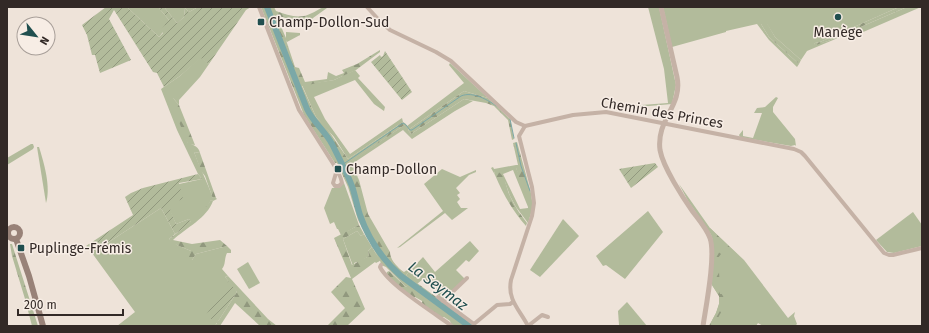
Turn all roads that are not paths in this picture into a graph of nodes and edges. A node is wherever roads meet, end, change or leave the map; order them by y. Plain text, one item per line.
1 (259, 7) edge
2 (367, 7) edge
3 (661, 7) edge
4 (664, 123) junction
5 (525, 126) junction
6 (335, 168) junction
7 (9, 224) edge
8 (8, 236) edge
9 (16, 238) junction
10 (922, 248) edge
11 (381, 265) dead end
12 (467, 278) dead end
13 (438, 297) dead end
14 (444, 301) junction
15 (513, 302) junction
16 (548, 317) dead end
17 (43, 326) edge
18 (452, 326) edge
19 (528, 326) edge
20 (703, 326) edge

1 - 6 street
2 - 5 street
3 - 4 street
4 - 5 street, Chemin des Princes
4 - 10 street, Chemin des Princes
4 - 20 street
5 - 15 street
6 - 6 street
7 - 8 main road
7 - 9 main road
8 - 9 main road
9 - 17 main road
11 - 18 street
12 - 14 street
13 - 14 street
14 - 15 street
15 - 19 street
16 - 19 street

